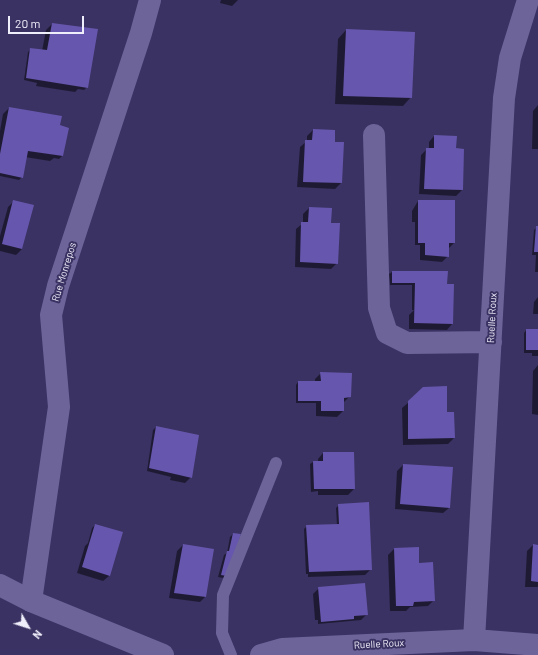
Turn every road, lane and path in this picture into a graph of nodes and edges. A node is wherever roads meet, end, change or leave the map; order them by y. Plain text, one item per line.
1 (150, 0) edge
2 (528, 0) edge
3 (374, 135) dead end
4 (491, 342) junction
5 (276, 463) dead end
6 (0, 585) edge
7 (31, 601) junction
8 (474, 640) junction
9 (535, 648) edge
10 (163, 655) edge
11 (231, 655) edge
12 (261, 655) edge

1 - 7 street, Rue Monrepos
2 - 4 street, Ruelle Roux
3 - 4 street
4 - 8 street, Ruelle Roux
5 - 11 lane
6 - 7 street
7 - 10 street
8 - 9 street, Ruelle Roux
8 - 12 street, Ruelle Roux

